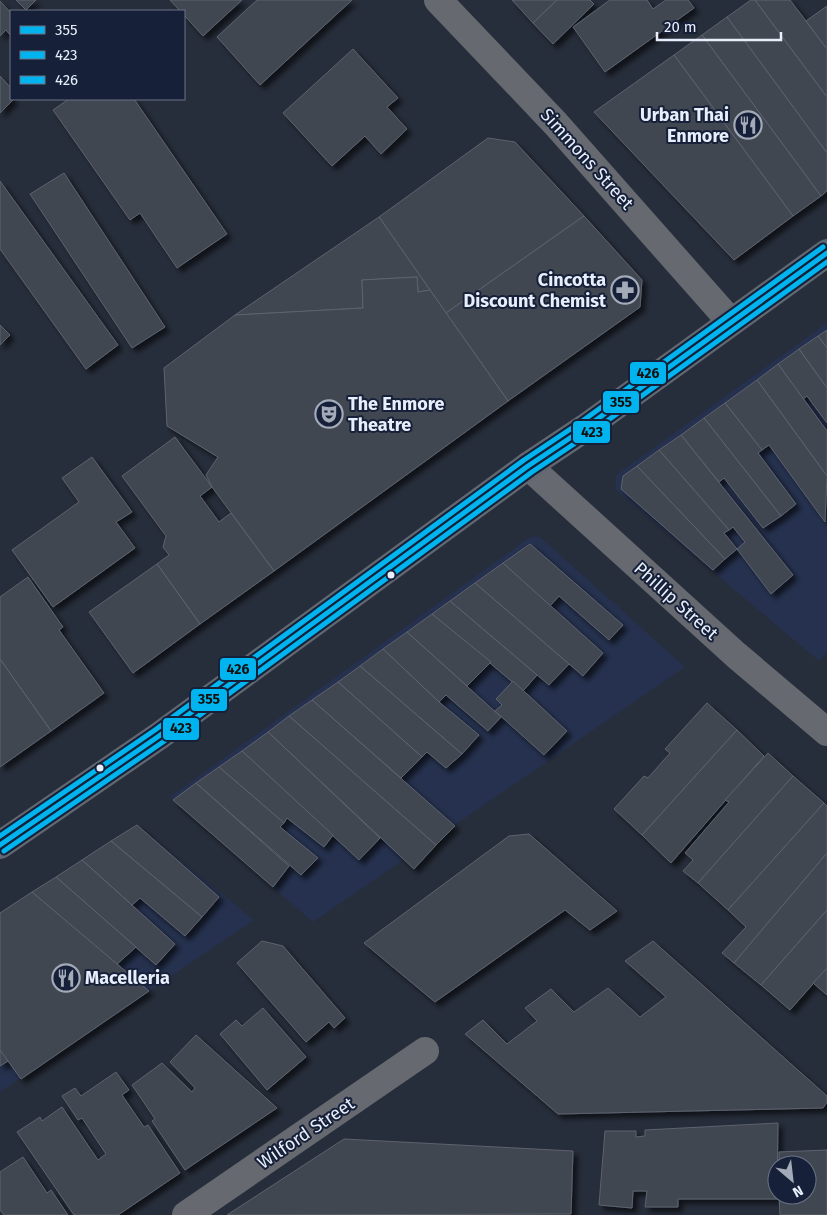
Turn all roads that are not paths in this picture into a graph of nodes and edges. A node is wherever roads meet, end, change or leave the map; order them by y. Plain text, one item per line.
1 (438, 0) edge
2 (827, 253) edge
3 (731, 322) junction
4 (528, 466) junction
5 (827, 732) edge
6 (0, 846) edge
7 (425, 1051) dead end
8 (186, 1215) edge

1 - 3 street, Simmons Street
2 - 3 highway
3 - 4 highway
4 - 5 street, Phillip Street
4 - 6 highway
7 - 8 street, Wilford Street

